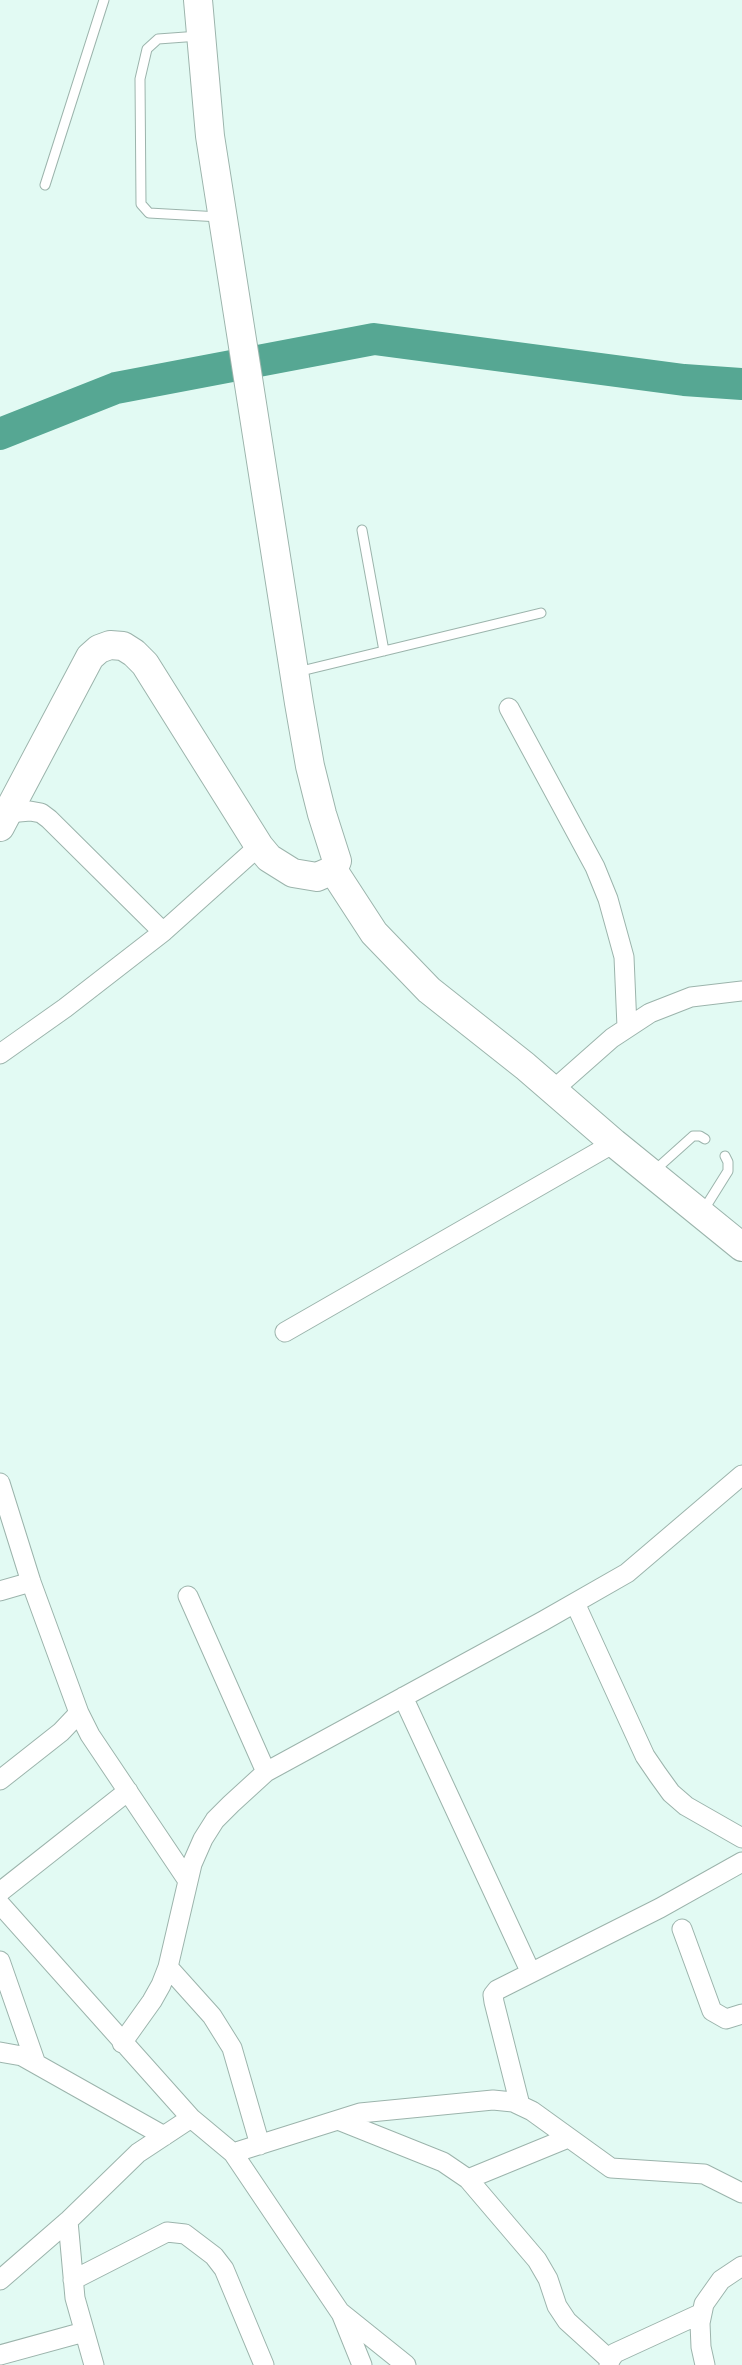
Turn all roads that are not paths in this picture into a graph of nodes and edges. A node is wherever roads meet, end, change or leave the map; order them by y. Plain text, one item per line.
1 (104, 0) edge
2 (198, 0) edge
3 (201, 35) junction
4 (45, 185) dead end
5 (222, 217) junction
6 (362, 530) dead end
7 (541, 613) dead end
8 (384, 651) junction
9 (295, 673) junction
10 (509, 708) dead end
11 (4, 820) edge
12 (259, 846) junction
13 (333, 870) junction
14 (163, 932) junction
15 (742, 991) edge
16 (627, 1026) junction
17 (0, 1054) edge
18 (552, 1091) junction
19 (705, 1139) dead end
20 (614, 1143) junction
21 (725, 1156) dead end
22 (652, 1172) junction
23 (702, 1213) junction
24 (742, 1247) edge
25 (285, 1332) dead end
26 (742, 1475) edge
27 (0, 1483) edge
28 (31, 1582) junction
29 (0, 1591) edge
30 (188, 1596) dead end
31 (574, 1603) junction
32 (403, 1698) junction
33 (79, 1713) junction
34 (266, 1772) junction
35 (0, 1780) edge
36 (128, 1792) junction
37 (742, 1838) edge
38 (742, 1862) edge
39 (188, 1881) junction
40 (0, 1892) edge
41 (0, 1904) edge
42 (682, 1928) dead end
43 (0, 1961) edge
44 (168, 1967) junction
45 (531, 1973) junction
46 (742, 2014) edge
47 (122, 2043) junction
48 (0, 2052) edge
49 (36, 2064) junction
50 (520, 2105) junction
51 (191, 2118) junction
52 (338, 2120) junction
53 (164, 2136) junction
54 (568, 2138) junction
55 (260, 2145) junction
56 (233, 2153) junction
57 (468, 2179) junction
58 (742, 2193) edge
59 (68, 2221) junction
60 (742, 2266) edge
61 (0, 2280) edge
62 (73, 2280) junction
63 (340, 2312) junction
64 (702, 2313) junction
65 (84, 2332) junction
66 (0, 2355) edge
67 (610, 2362) edge
68 (94, 2365) edge
69 (264, 2365) edge
70 (362, 2365) edge
71 (406, 2365) edge
72 (705, 2365) edge

1 - 4 lane
2 - 3 main road
3 - 5 main road
3 - 5 lane
5 - 9 main road
6 - 8 lane
7 - 8 lane
8 - 9 lane
9 - 13 main road
10 - 16 street
11 - 12 main road
11 - 14 street
12 - 13 main road
12 - 14 street
13 - 18 main road
14 - 17 street
15 - 16 street
16 - 18 street
18 - 20 main road
19 - 22 lane
20 - 22 main road
20 - 25 street
21 - 23 lane
22 - 23 main road
23 - 24 main road
26 - 31 street
27 - 28 street
28 - 29 street
28 - 33 street
30 - 34 street
31 - 32 street
31 - 37 street
32 - 34 street
32 - 45 street
33 - 35 street
33 - 36 street
34 - 39 street
36 - 39 street
36 - 40 street
38 - 45 street
39 - 44 street
41 - 47 street
42 - 46 street
43 - 49 street
44 - 47 street
44 - 55 street
45 - 50 street
47 - 51 street
48 - 49 street
49 - 53 street
50 - 52 street
50 - 54 street
51 - 53 street
51 - 56 street
52 - 55 street
52 - 57 street
53 - 59 street
54 - 57 street
54 - 58 street
55 - 56 street
56 - 63 street
57 - 67 street
59 - 61 street
59 - 62 street
60 - 64 street
62 - 65 street
62 - 69 street
63 - 70 street
63 - 71 street
64 - 67 street
64 - 72 street
65 - 66 street
65 - 68 street

